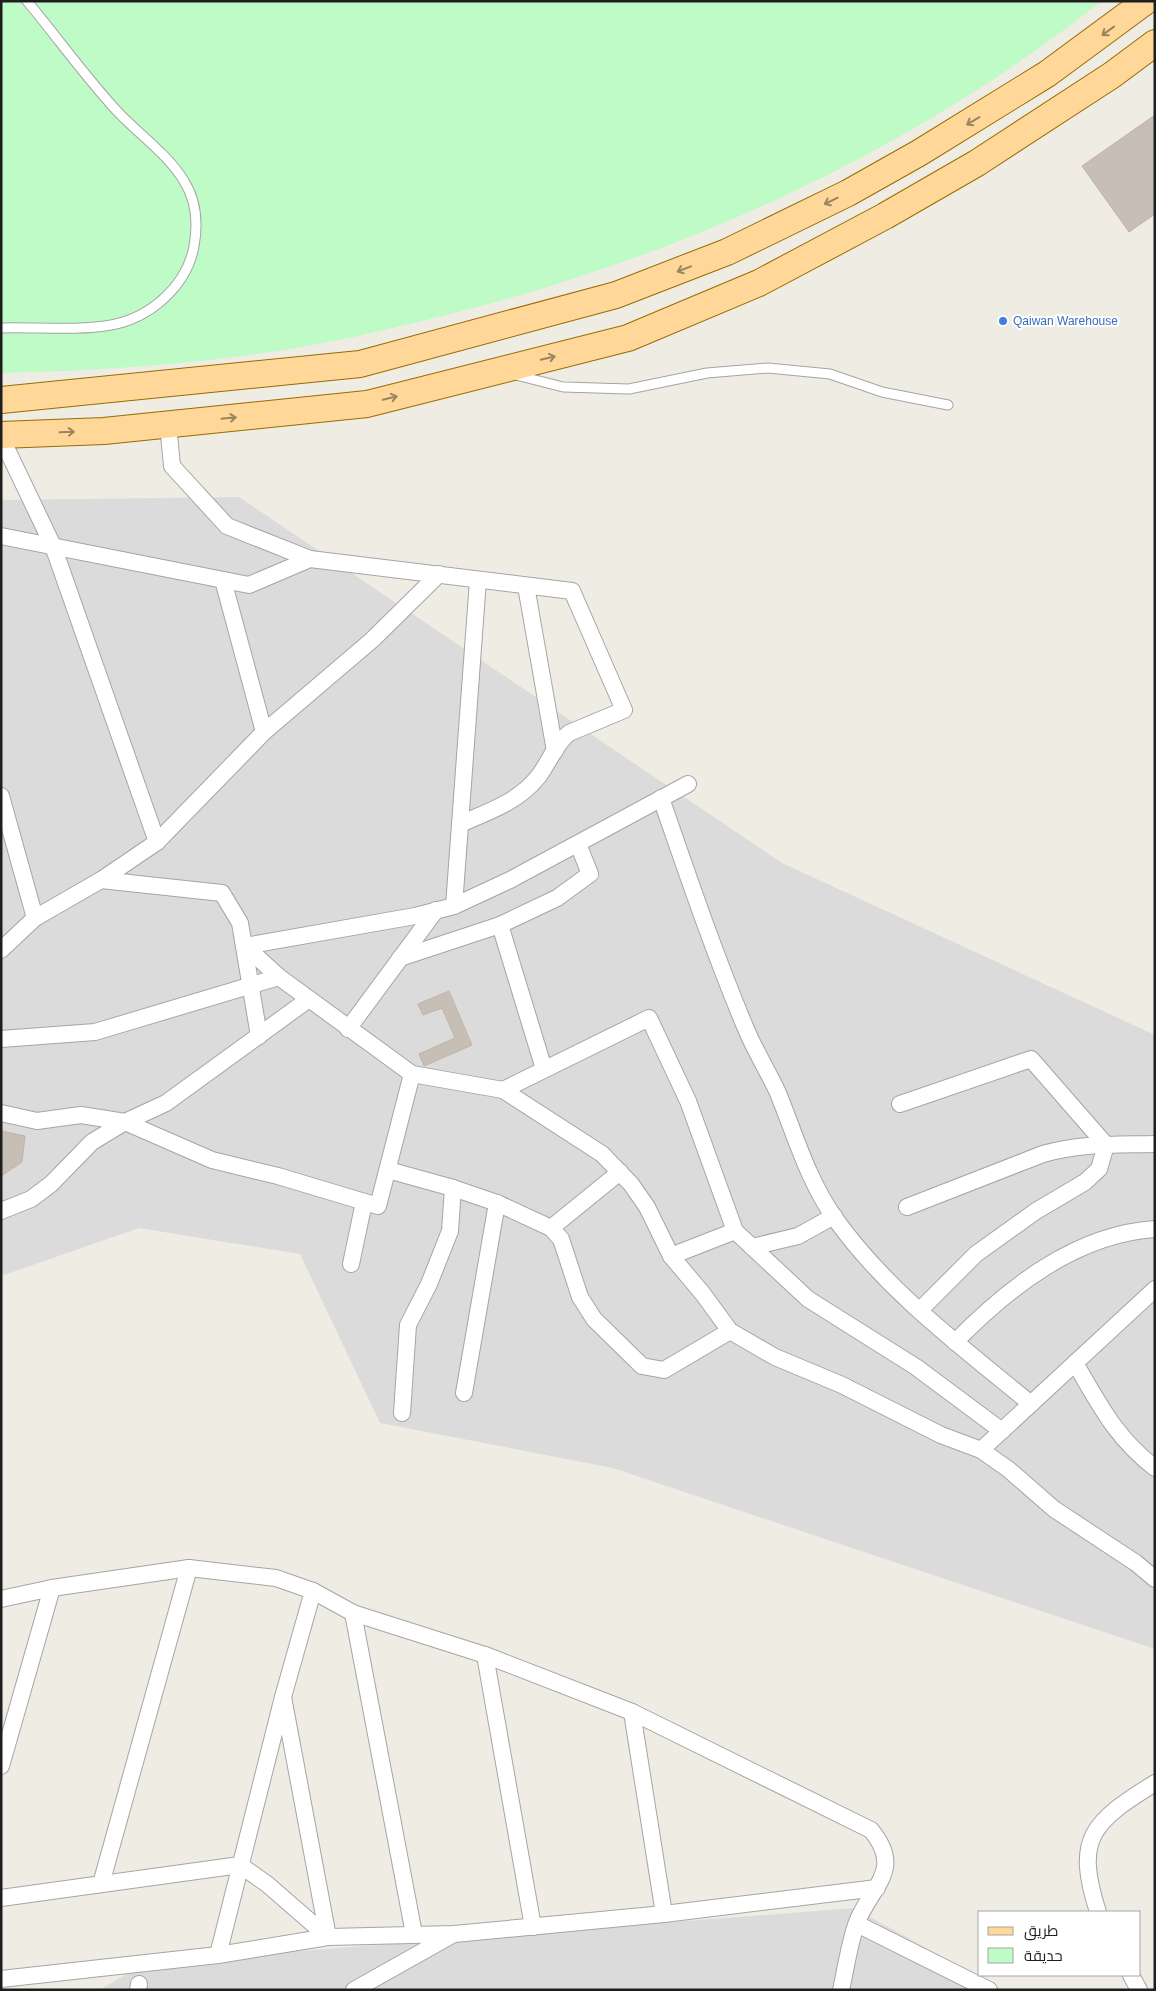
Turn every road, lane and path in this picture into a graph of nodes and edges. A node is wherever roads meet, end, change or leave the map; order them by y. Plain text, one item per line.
1 (27, 1) edge
2 (1146, 1) edge
3 (1155, 43) edge
4 (1, 328) edge
5 (498, 370) junction
6 (13, 399) edge
7 (948, 405) dead end
8 (168, 424) junction
9 (10, 435) edge
10 (1, 536) edge
11 (53, 546) junction
12 (310, 559) junction
13 (439, 574) junction
14 (223, 580) junction
15 (478, 580) junction
16 (526, 586) junction
17 (264, 732) junction
18 (555, 750) junction
19 (688, 784) dead end
20 (1, 796) edge
21 (661, 798) junction
22 (460, 824) junction
23 (6, 837) edge
24 (157, 842) junction
25 (578, 844) junction
26 (102, 880) junction
27 (454, 906) junction
28 (436, 910) junction
29 (34, 918) junction
30 (500, 925) junction
31 (245, 946) junction
32 (1, 950) edge
33 (400, 958) junction
34 (279, 977) junction
35 (251, 985) junction
36 (309, 1000) junction
37 (348, 1029) junction
38 (259, 1036) junction
39 (1, 1039) edge
40 (544, 1069) junction
41 (412, 1074) junction
42 (503, 1090) junction
43 (900, 1104) dead end
44 (1, 1113) edge
45 (125, 1122) junction
46 (1155, 1144) edge
47 (1106, 1145) junction
48 (388, 1170) junction
49 (620, 1172) junction
50 (453, 1188) junction
51 (364, 1202) junction
52 (497, 1203) junction
53 (907, 1207) dead end
54 (1, 1211) edge
55 (834, 1216) junction
56 (551, 1228) junction
57 (1155, 1229) edge
58 (735, 1231) junction
59 (752, 1247) junction
60 (671, 1256) junction
61 (351, 1264) dead end
62 (1155, 1289) edge
63 (920, 1310) junction
64 (730, 1331) junction
65 (955, 1342) junction
66 (1075, 1363) junction
67 (464, 1393) dead end
68 (1031, 1404) junction
69 (402, 1412) dead end
70 (1002, 1431) junction
71 (981, 1450) junction
72 (1155, 1468) edge
73 (189, 1568) junction
74 (1155, 1579) edge
75 (52, 1588) junction
76 (313, 1591) junction
77 (1, 1599) edge
78 (353, 1612) junction
79 (485, 1655) junction
80 (283, 1697) junction
81 (632, 1712) junction
82 (1, 1766) edge
83 (1155, 1783) edge
84 (240, 1865) junction
85 (101, 1884) junction
86 (878, 1888) junction
87 (1, 1898) edge
88 (1098, 1911) edge
89 (664, 1914) junction
90 (857, 1924) junction
91 (533, 1927) junction
92 (414, 1934) junction
93 (454, 1934) junction
94 (328, 1937) junction
95 (218, 1955) junction
96 (1131, 1976) edge
97 (1, 1979) edge
98 (354, 1990) edge
99 (841, 1990) edge
100 (989, 1990) edge
101 (1139, 1990) edge

1 - 4 lane
2 -> 6 main road
5 -> 3 main road
5 - 7 lane
8 -> 5 main road
6 - 9 main road
9 -> 8 main road
8 - 12 street
9 - 11 street
10 - 11 street
11 - 14 street
11 - 24 street
12 - 13 street
12 - 14 street
13 - 15 street
13 - 17 street
14 - 17 street
15 - 16 street
15 - 22 street
16 - 18 street
16 - 18 street
17 - 24 street
18 - 22 street
19 - 21 street
20 - 23 street
21 - 25 street
21 - 55 street
22 - 27 street
23 - 29 street
24 - 26 street
25 - 27 street
25 - 30 street
26 - 29 street
26 - 31 street
27 - 28 street
28 - 31 street
28 - 33 street
29 - 32 street
30 - 33 street
30 - 40 street
31 - 34 street
31 - 35 street
33 - 37 street
34 - 35 street
34 - 36 street
35 - 38 street
35 - 39 street
36 - 37 street
36 - 38 street
37 - 41 street
38 - 45 street
40 - 42 street
40 - 58 street
41 - 42 street
41 - 48 street
42 - 49 street
43 - 47 street
44 - 45 street
45 - 51 street
45 - 54 street
46 - 47 street
47 - 53 street
47 - 63 street
48 - 50 street
48 - 51 street
49 - 56 street
49 - 60 street
50 - 52 street
50 - 69 street
51 - 61 street
52 - 56 street
52 - 67 street
55 - 59 street
55 - 63 street
56 - 64 street
57 - 65 street
58 - 59 street
58 - 60 street
59 - 70 street
60 - 64 street
62 - 66 street
63 - 65 street
64 - 71 street
65 - 68 street
66 - 68 street
66 - 72 street
68 - 70 street
70 - 71 street
71 - 74 street
73 - 75 street
73 - 76 street
73 - 85 street
75 - 77 street
75 - 82 street
76 - 78 street
76 - 80 street
78 - 79 street
78 - 92 street
79 - 81 street
79 - 91 street
80 - 84 street
80 - 94 street
81 - 86 street
81 - 89 street
83 - 88 street
84 - 85 street
84 - 94 street
84 - 95 street
85 - 87 street
86 - 89 street
86 - 90 street
89 - 91 street
90 - 99 street
90 - 100 street
91 - 93 street
92 - 93 street
92 - 94 street
93 - 98 street
94 - 95 street
95 - 97 street
96 - 101 street

